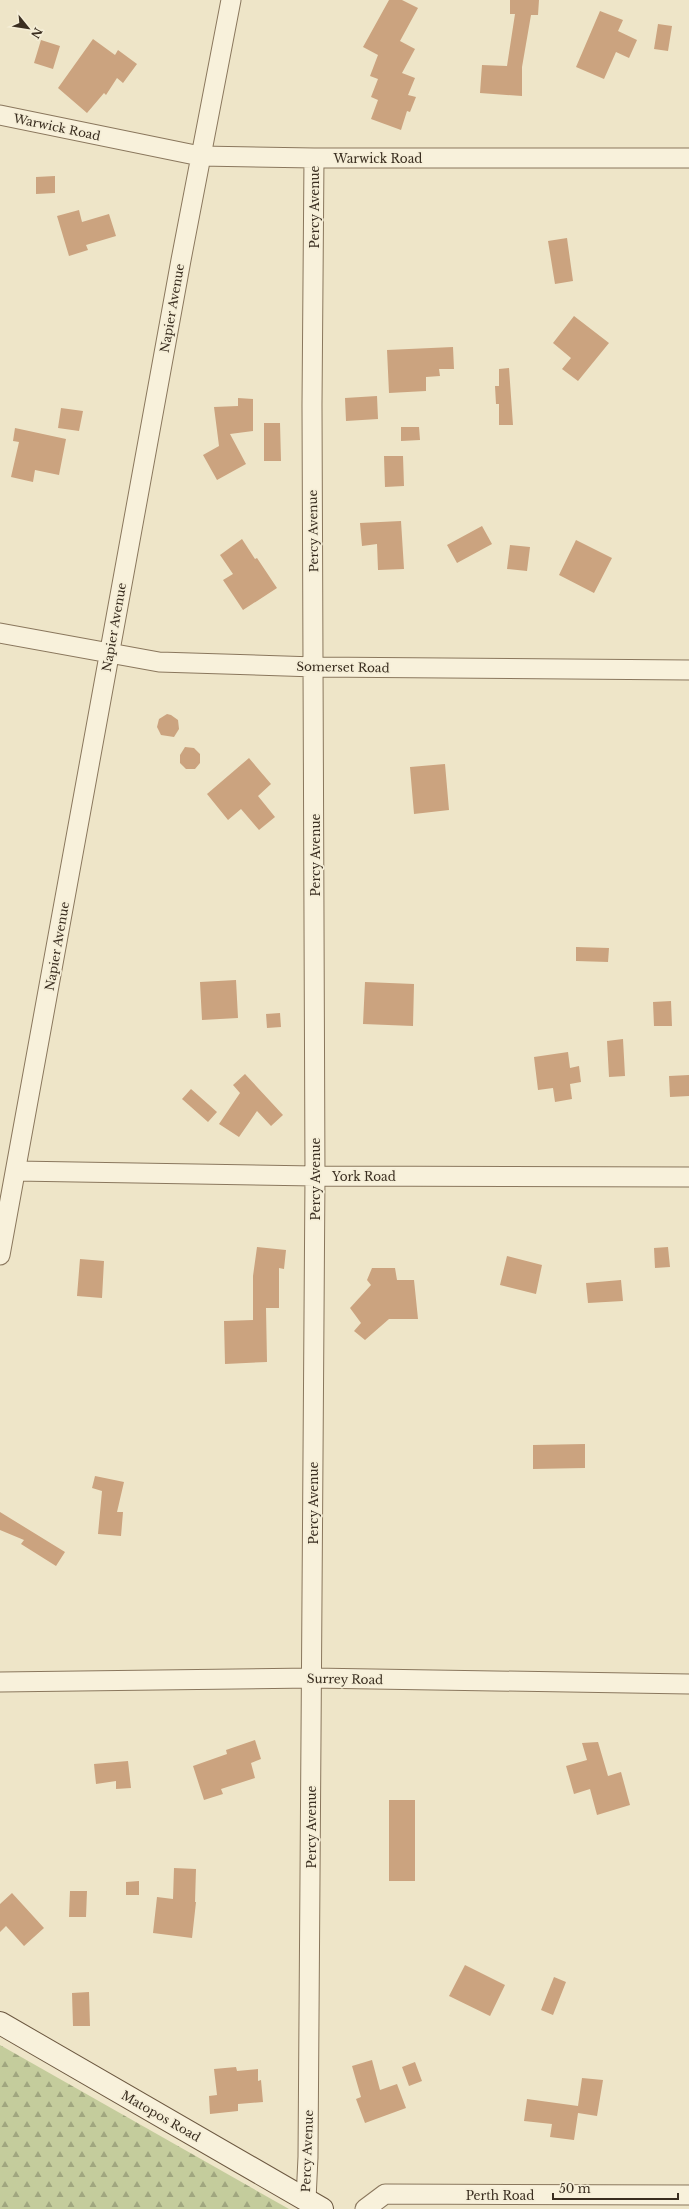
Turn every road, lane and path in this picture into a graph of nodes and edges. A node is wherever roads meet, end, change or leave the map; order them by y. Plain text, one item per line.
1 (231, 0) edge
2 (0, 115) edge
3 (200, 156) junction
4 (314, 158) junction
5 (689, 158) edge
6 (0, 633) edge
7 (110, 651) junction
8 (315, 667) junction
9 (689, 670) edge
10 (16, 1171) junction
11 (315, 1176) junction
12 (689, 1177) edge
13 (0, 1255) edge
14 (312, 1678) junction
15 (0, 1682) edge
16 (689, 1684) edge
17 (0, 2023) edge
18 (689, 2195) edge
19 (314, 2205) edge
20 (364, 2209) edge

1 - 3 street, Napier Avenue
2 - 3 street, Warwick Road
3 - 4 street, Warwick Road
3 - 7 street, Napier Avenue
4 - 5 street, Warwick Road
4 - 8 street, Percy Avenue
6 - 7 street, Somerset Road
7 - 8 street, Somerset Road
7 - 10 street, Napier Avenue
8 - 9 street, Somerset Road
8 - 11 street, Percy Avenue
10 - 11 street, York Road
10 - 13 street, Napier Avenue
11 - 12 street, York Road
11 - 14 street, Percy Avenue
14 - 15 street, Surrey Road
14 - 16 street, Surrey Road
14 - 19 street, Percy Avenue
17 - 19 main road, Matopos Road
18 - 20 street, Perth Road

